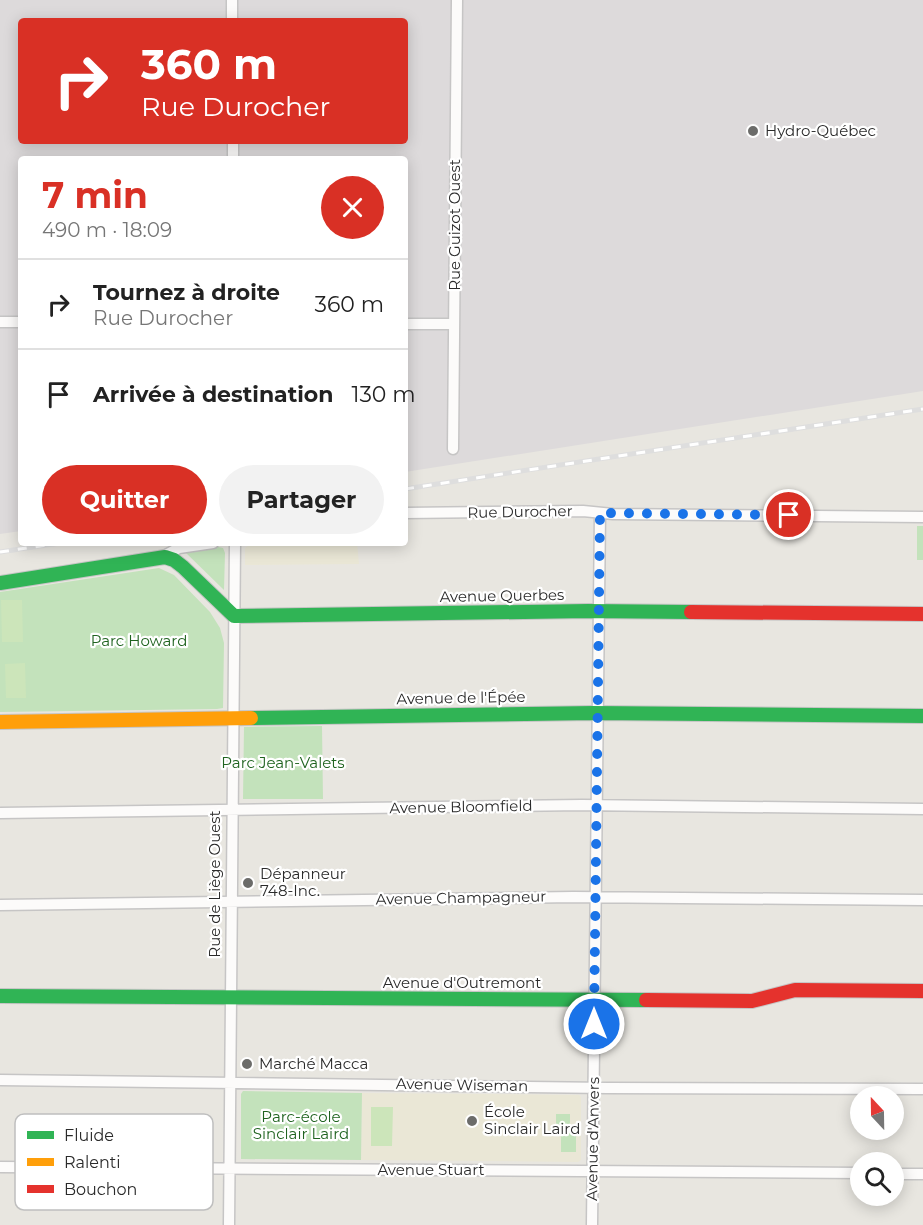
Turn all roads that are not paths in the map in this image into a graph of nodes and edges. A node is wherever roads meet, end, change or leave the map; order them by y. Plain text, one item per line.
1 (232, 0) edge
2 (457, 0) edge
3 (232, 18) edge
4 (0, 321) edge
5 (18, 322) edge
6 (408, 324) edge
7 (454, 324) junction
8 (453, 449) dead end
9 (408, 513) edge
10 (600, 513) junction
11 (923, 517) edge
12 (193, 546) edge
13 (235, 546) edge
14 (162, 557) junction
15 (0, 583) edge
16 (598, 612) junction
17 (923, 614) edge
18 (234, 616) junction
19 (597, 713) junction
20 (923, 716) edge
21 (233, 717) junction
22 (0, 722) edge
23 (596, 805) junction
24 (923, 809) edge
25 (232, 810) junction
26 (0, 813) edge
27 (595, 897) junction
28 (923, 900) edge
29 (232, 901) junction
30 (0, 905) edge
31 (923, 991) edge
32 (0, 996) edge
33 (231, 998) junction
34 (595, 1001) junction
35 (0, 1080) edge
36 (230, 1082) junction
37 (594, 1087) junction
38 (923, 1089) edge
39 (0, 1167) edge
40 (15, 1167) edge
41 (213, 1169) edge
42 (230, 1169) junction
43 (593, 1171) junction
44 (850, 1173) edge
45 (904, 1174) edge
46 (923, 1174) edge
47 (229, 1225) edge
48 (592, 1225) edge

1 - 3 street
2 - 7 street, Rue Guizot Ouest
4 - 5 street
6 - 7 street
7 - 8 street, Rue Guizot Ouest
9 - 10 street, Rue Durocher
10 - 11 street, Rue Durocher
10 - 16 street, Avenue d'Anvers
12 - 14 street
13 - 18 street, Rue de Liège Ouest
14 - 15 street
14 - 18 street
16 - 17 street, Avenue Querbes
16 - 18 street, Avenue Querbes
16 - 19 street, Avenue d'Anvers
18 - 21 street, Rue de Liège Ouest
19 - 20 street, Avenue de l'Épée
19 - 21 street, Avenue de l'Épée
19 - 23 street, Avenue d'Anvers
21 - 22 street, Avenue de l'Épée
21 - 25 street, Rue de Liège Ouest
23 - 24 street, Avenue Bloomfield
23 - 25 street, Avenue Bloomfield
23 - 27 street, Avenue d'Anvers
25 - 26 street, Avenue Bloomfield
25 - 29 street, Rue de Liège Ouest
27 - 28 street, Avenue Champagneur
27 - 29 street, Avenue Champagneur
27 - 34 street, Avenue d'Anvers
29 - 30 street, Avenue Champagneur
29 - 33 street, Rue de Liège Ouest
31 - 34 street, Avenue d'Outremont
32 - 33 street, Avenue d'Outremont
33 - 34 street, Avenue d'Outremont
33 - 36 street, Rue de Liège Ouest
34 - 37 street, Avenue d'Anvers
35 - 36 street, Avenue Wiseman
36 - 37 street, Avenue Wiseman
36 - 42 street, Rue de Liège Ouest
37 - 38 street, Avenue Wiseman
37 - 43 street, Avenue d'Anvers
39 - 40 street, Avenue Stuart
41 - 42 street, Avenue Stuart
42 - 43 street, Avenue Stuart
42 - 47 street, Rue de Liège Ouest
43 - 44 street, Avenue Stuart
43 - 48 street, Avenue d'Anvers
45 - 46 street

